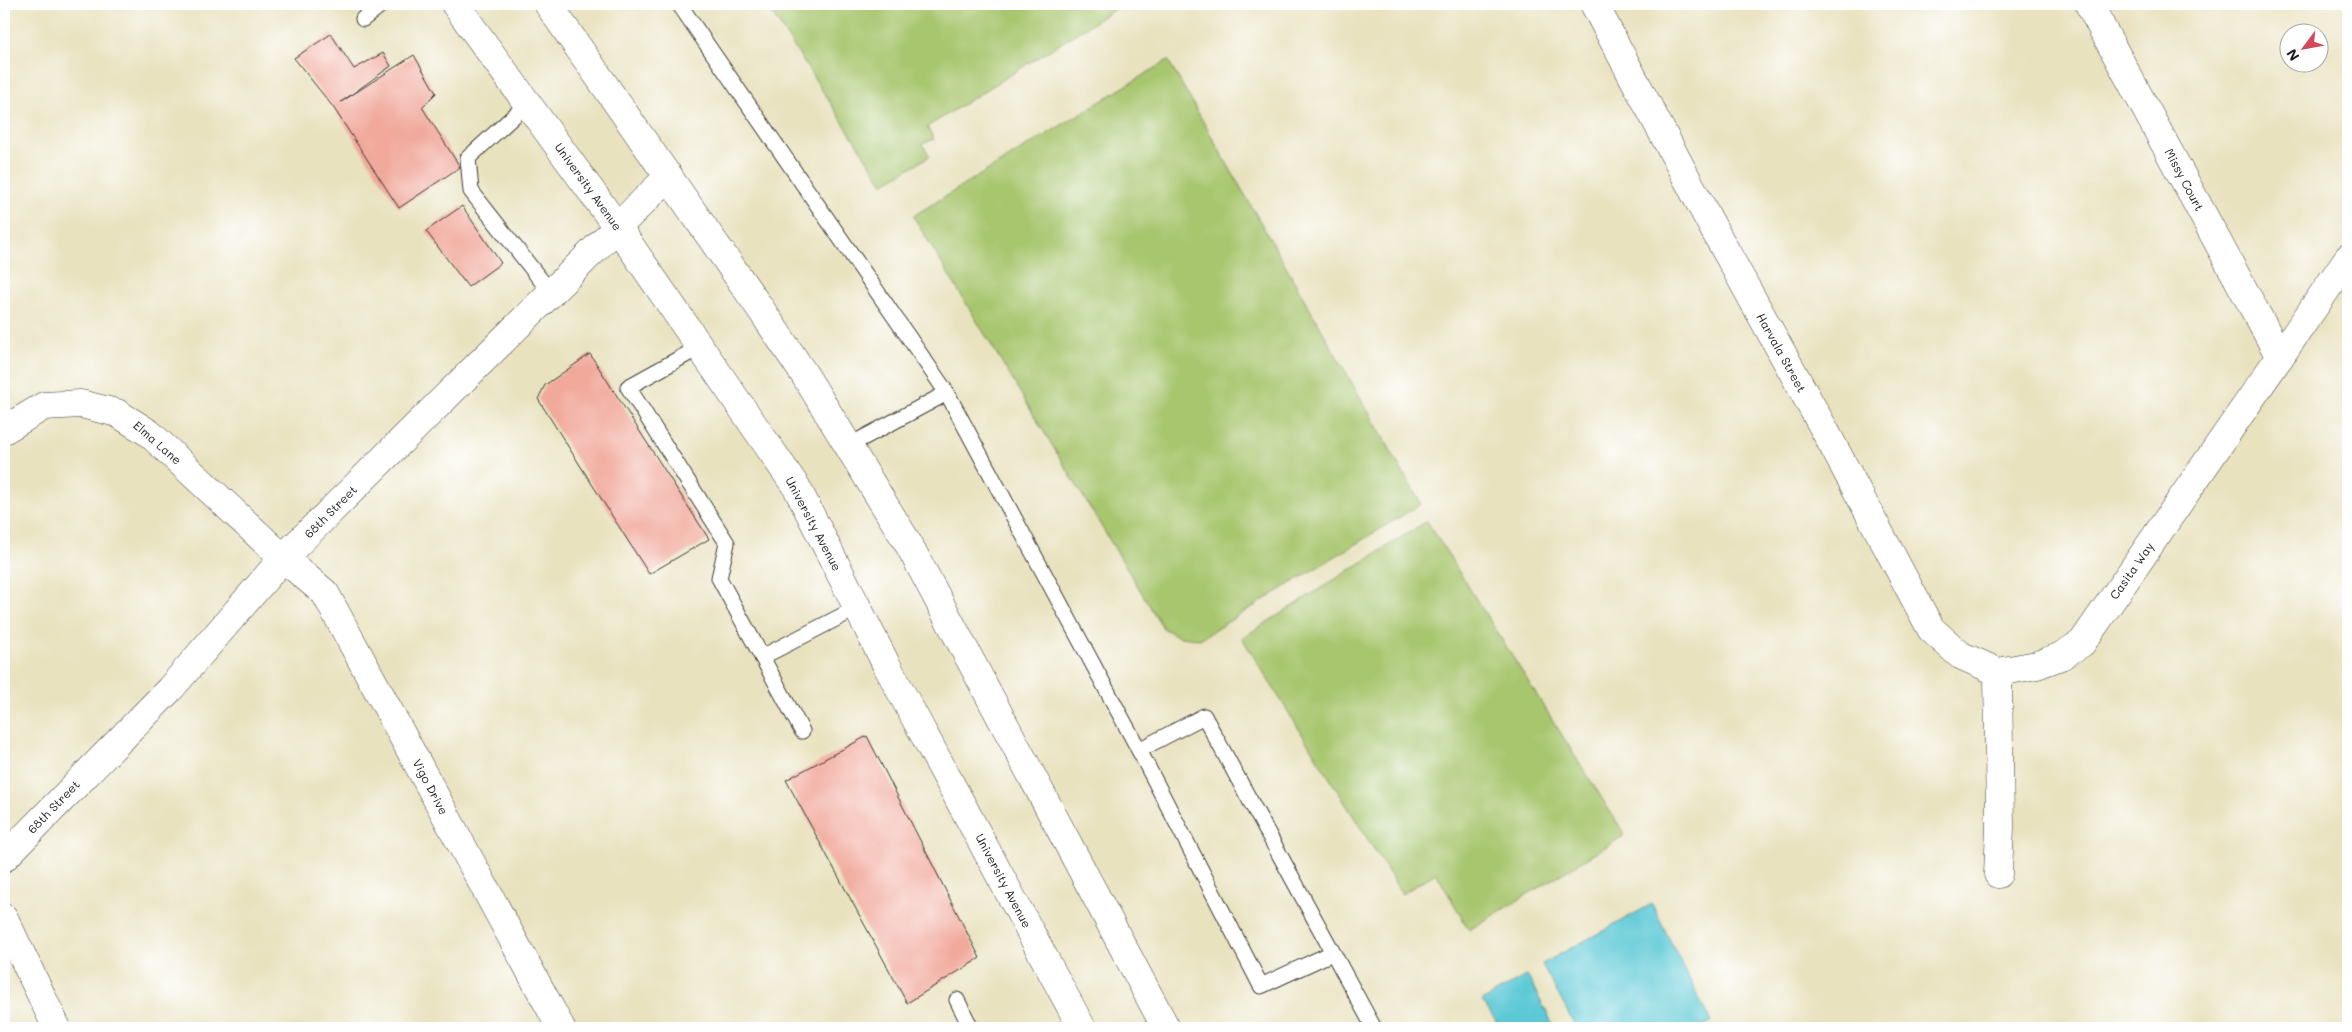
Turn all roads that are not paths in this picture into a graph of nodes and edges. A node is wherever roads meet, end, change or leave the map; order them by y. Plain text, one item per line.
1 (382, 4) edge
2 (455, 4) edge
3 (548, 4) edge
4 (679, 4) edge
5 (1594, 4) edge
6 (2089, 4) edge
7 (362, 19) dead end
8 (528, 104) junction
9 (669, 176) junction
10 (618, 228) junction
11 (2348, 258) edge
12 (551, 293) junction
13 (700, 347) junction
14 (2280, 357) junction
15 (947, 393) junction
16 (4, 430) edge
17 (848, 446) junction
18 (284, 558) junction
19 (857, 608) junction
20 (762, 657) junction
21 (1998, 672) junction
22 (802, 731) dead end
23 (1139, 750) junction
24 (4, 858) edge
25 (1998, 874) dead end
26 (4, 918) edge
27 (1332, 953) junction
28 (957, 1000) dead end
29 (57, 1028) edge
30 (561, 1028) edge
31 (971, 1028) edge
32 (1082, 1028) edge
33 (1166, 1028) edge
34 (1374, 1028) edge

1 - 7 lane
2 - 8 street, University Avenue
3 - 9 street
4 - 15 lane
5 - 21 street, Harvala Street
6 - 14 street, Missy Court
8 - 10 street, University Avenue
8 - 12 lane
9 - 10 street, 68th Street
9 - 17 street
10 - 12 street, 68th Street
10 - 13 street, University Avenue
11 - 14 street, Casita Way
12 - 18 street, 68th Street
13 - 19 street, University Avenue
13 - 20 lane
14 - 21 street, Casita Way
15 - 17 lane
15 - 23 lane
16 - 18 street, Elma Lane
17 - 33 street
18 - 24 street, 68th Street
18 - 30 street, Vigo Drive
19 - 20 lane
19 - 32 street, University Avenue
20 - 22 lane
21 - 25 street
23 - 27 lane
23 - 27 lane
26 - 29 street
27 - 34 lane
28 - 31 lane

